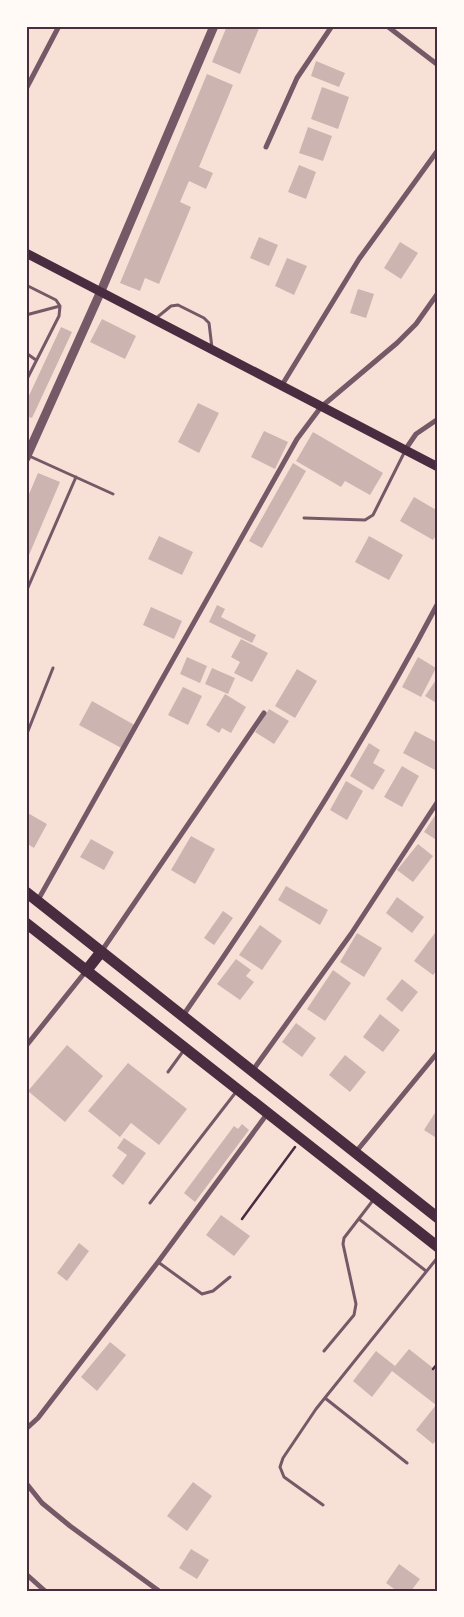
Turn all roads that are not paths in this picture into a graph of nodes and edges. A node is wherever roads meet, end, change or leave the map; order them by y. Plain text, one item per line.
1 (59, 26) edge
2 (214, 26) edge
3 (332, 26) edge
4 (386, 26) edge
5 (438, 65) edge
6 (26, 88) edge
7 (266, 148) dead end
8 (438, 150) edge
9 (26, 253) edge
10 (26, 285) edge
11 (101, 290) junction
12 (438, 293) edge
13 (60, 306) junction
14 (26, 315) edge
15 (156, 319) junction
16 (212, 349) junction
17 (26, 353) edge
18 (36, 360) junction
19 (26, 381) edge
20 (282, 385) junction
21 (321, 407) junction
22 (438, 419) edge
23 (29, 441) edge
24 (404, 450) junction
25 (27, 456) edge
26 (438, 467) edge
27 (76, 476) junction
28 (114, 494) dead end
29 (304, 518) dead end
30 (26, 592) edge
31 (438, 603) edge
32 (53, 668) dead end
33 (264, 713) dead end
34 (26, 736) edge
35 (438, 801) edge
36 (26, 892) edge
37 (37, 901) junction
38 (26, 923) edge
39 (100, 952) junction
40 (86, 972) junction
41 (182, 1017) junction
42 (26, 1046) edge
43 (186, 1048) junction
44 (438, 1052) edge
45 (253, 1071) junction
46 (168, 1072) dead end
47 (237, 1090) junction
48 (268, 1114) junction
49 (355, 1153) junction
50 (375, 1198) junction
51 (150, 1203) dead end
52 (438, 1218) edge
53 (359, 1219) junction
54 (438, 1247) edge
55 (438, 1257) edge
56 (158, 1262) junction
57 (426, 1271) junction
58 (230, 1277) dead end
59 (324, 1350) dead end
60 (325, 1398) junction
61 (26, 1429) edge
62 (408, 1463) dead end
63 (26, 1483) edge
64 (323, 1505) dead end
65 (26, 1574) edge
66 (45, 1591) edge
67 (159, 1591) edge

1 - 6 street
2 - 11 street
3 - 7 street
4 - 5 street
8 - 20 street
9 - 11 main road
10 - 13 lane
11 - 15 main road
11 - 23 street
12 - 21 street
13 - 14 lane
13 - 18 lane
15 - 16 main road
15 - 16 lane
16 - 20 main road
17 - 18 lane
18 - 19 lane
20 - 21 main road
21 - 24 main road
21 - 37 street
22 - 24 street
23 - 25 street
24 - 26 main road
24 - 29 lane
25 - 27 lane
27 - 28 lane
27 - 30 lane
31 - 41 street
32 - 34 lane
33 - 39 street
35 - 45 street
36 - 37 highway
37 - 39 highway
38 - 40 highway
39 - 40 highway
39 - 41 highway
40 - 42 street
40 - 43 highway
41 - 45 highway
43 - 46 lane
43 - 47 highway
44 - 49 street
45 - 49 highway
47 - 48 highway
47 - 51 lane
48 - 50 highway
48 - 56 street
49 - 52 highway
50 - 53 lane
50 - 54 highway
53 - 57 lane
53 - 59 lane
55 - 57 lane
56 - 58 lane
56 - 61 street
57 - 60 lane
60 - 62 lane
60 - 64 lane
63 - 67 street
65 - 66 street

